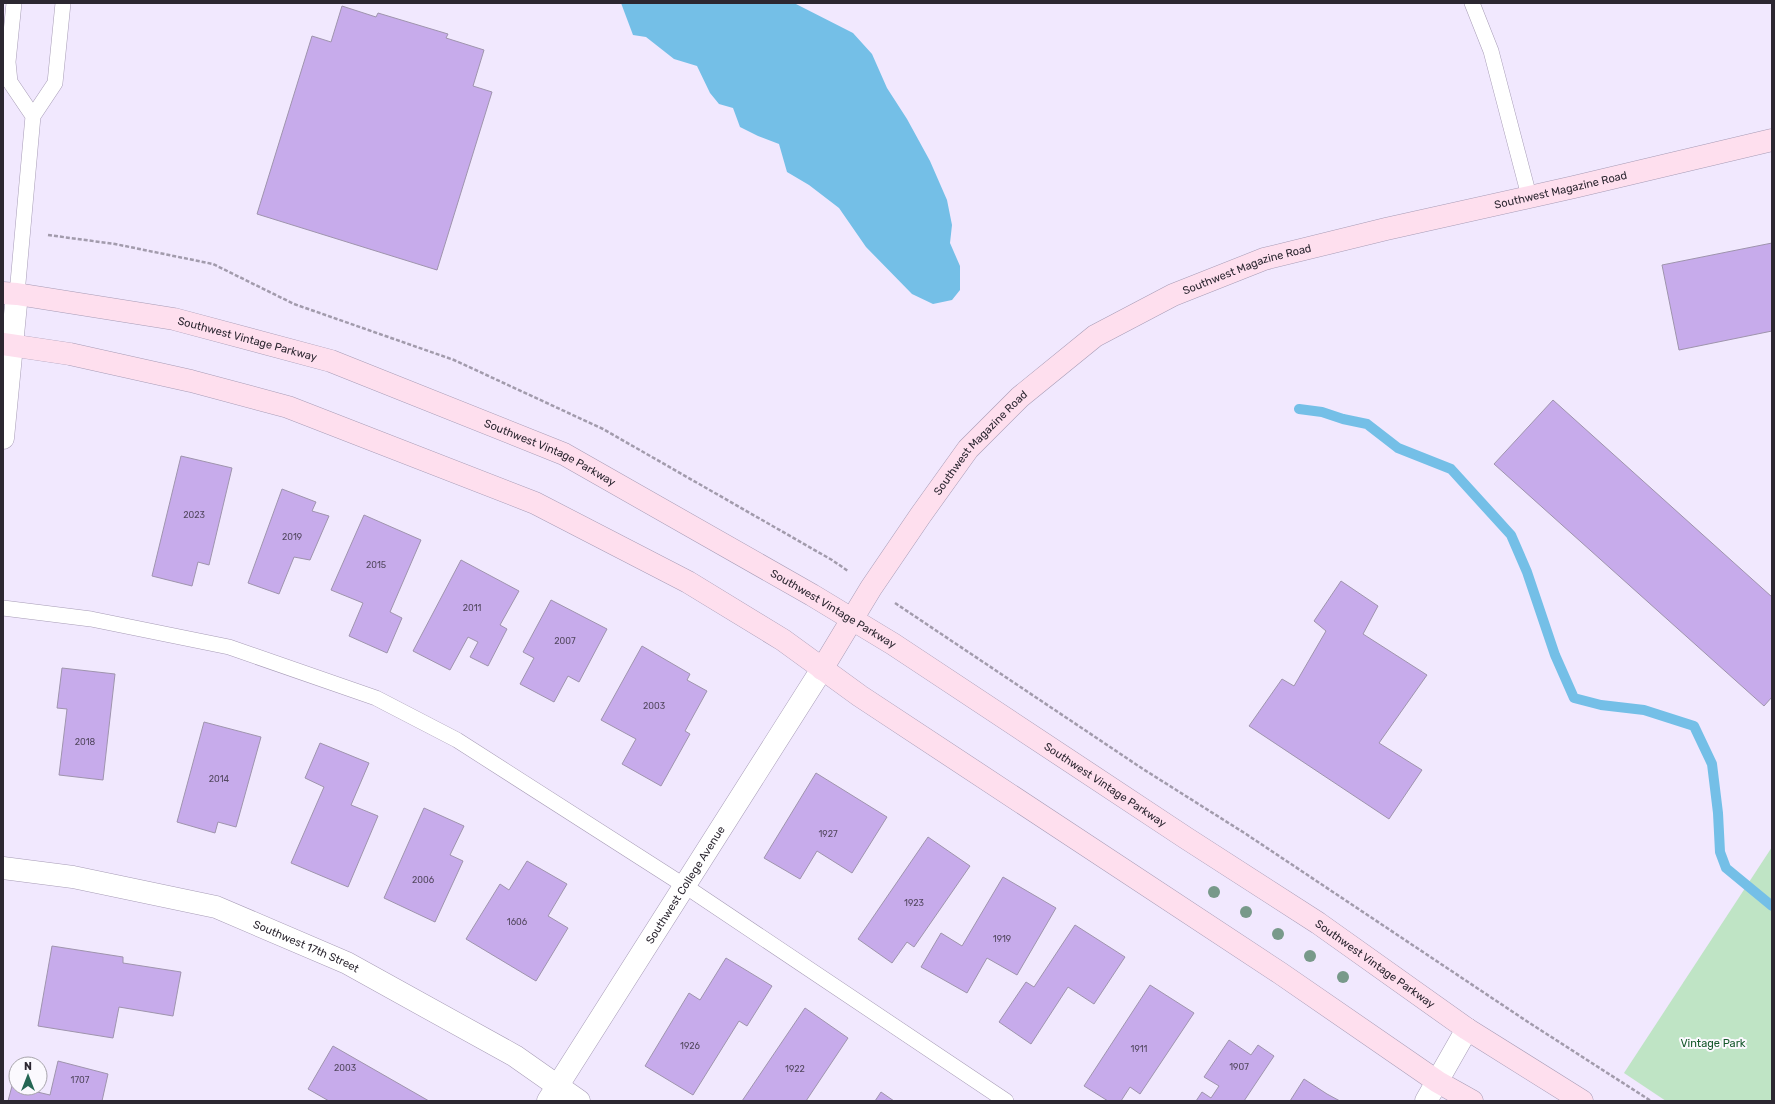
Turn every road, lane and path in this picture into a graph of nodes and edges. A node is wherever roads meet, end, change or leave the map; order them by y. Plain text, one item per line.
1 (14, 3) edge
2 (63, 3) edge
3 (1472, 3) edge
4 (33, 116) junction
5 (1772, 140) edge
6 (1529, 196) junction
7 (22, 232) junction
8 (10, 293) edge
9 (7, 344) edge
10 (3, 438) edge
11 (871, 588) junction
12 (3, 608) edge
13 (853, 618) junction
14 (822, 669) junction
15 (3, 868) edge
16 (685, 886) junction
17 (1467, 1028) junction
18 (1438, 1082) junction
19 (552, 1093) edge
20 (579, 1101) edge
21 (1006, 1101) edge
22 (1426, 1101) edge
23 (1472, 1101) edge
24 (1582, 1101) edge
25 (1651, 1101) edge

1 - 4 lane
2 - 4 lane
3 - 6 lane
4 - 7 lane
5 - 6 street, Southwest Magazine Road
6 - 11 street, Southwest Magazine Road
7 - 8 lane
7 - 11 path
8 - 9 street
8 - 13 street, Southwest Vintage Parkway
9 - 10 street
9 - 14 street
11 - 13 street, Southwest Magazine Road
11 - 25 path
12 - 16 lane
13 - 14 street, Southwest Magazine Road
13 - 17 street, Southwest Vintage Parkway
14 - 16 street, Southwest College Avenue
14 - 18 street
15 - 19 street, Southwest 17th Street
16 - 19 street, Southwest College Avenue
16 - 21 lane
17 - 18 street
17 - 24 street, Southwest Vintage Parkway
18 - 22 street
18 - 23 street
19 - 20 street, Southwest 17th Street

